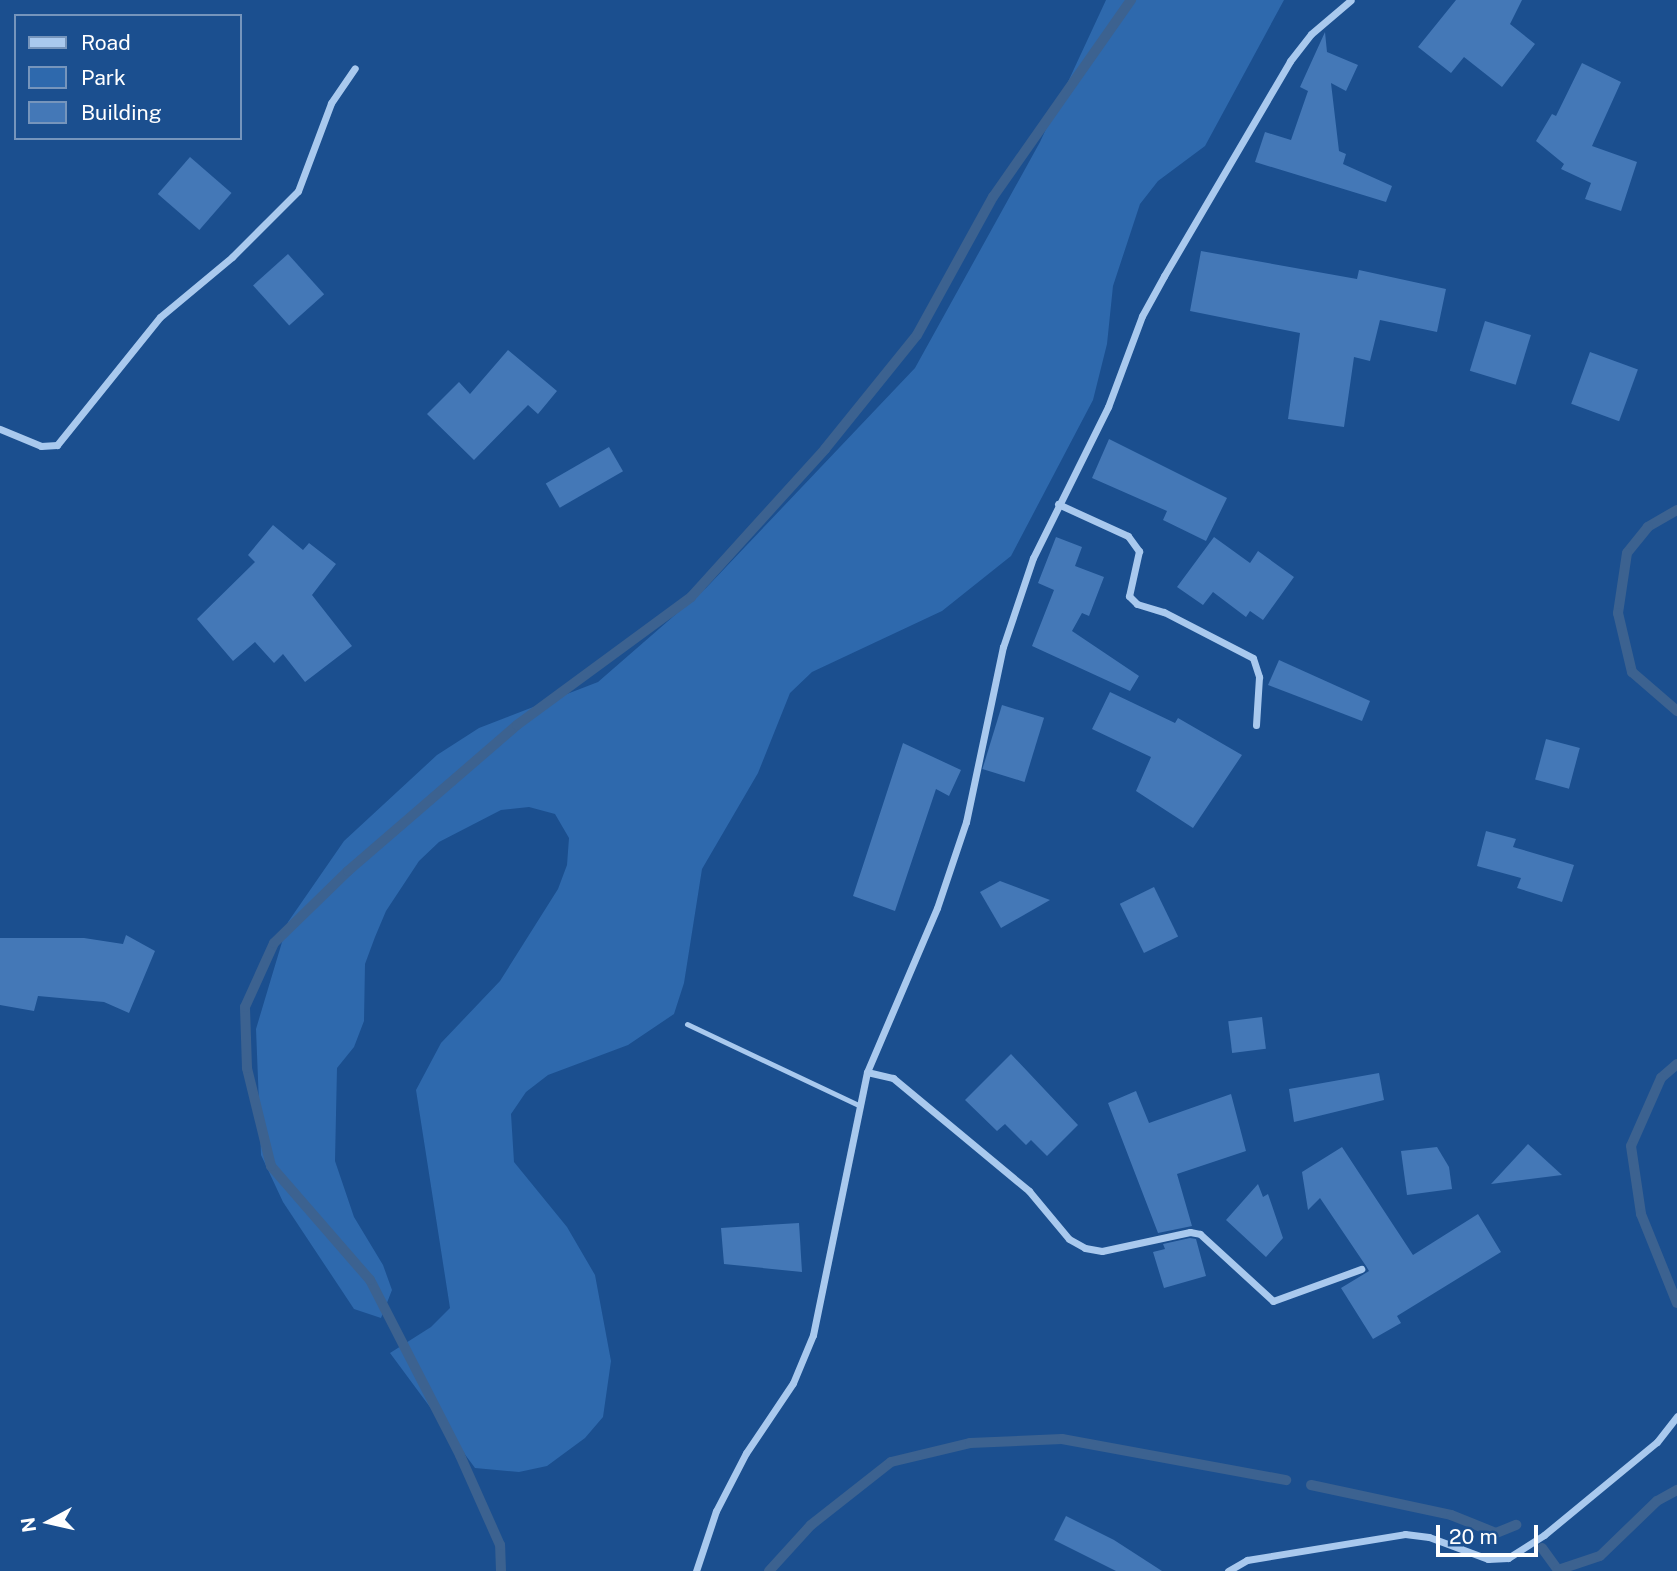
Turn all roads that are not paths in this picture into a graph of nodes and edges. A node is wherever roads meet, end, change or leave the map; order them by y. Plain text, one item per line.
1 (1350, 0) edge
2 (355, 68) dead end
3 (0, 429) edge
4 (1058, 503) junction
5 (1256, 725) dead end
6 (687, 1024) dead end
7 (867, 1072) junction
8 (858, 1105) junction
9 (1361, 1269) dead end
10 (1677, 1416) edge
11 (696, 1571) edge
12 (1228, 1571) edge

1 - 4 street
2 - 3 street
4 - 5 street
4 - 7 street
6 - 8 lane
7 - 8 street
7 - 9 street
8 - 11 street
10 - 12 street

